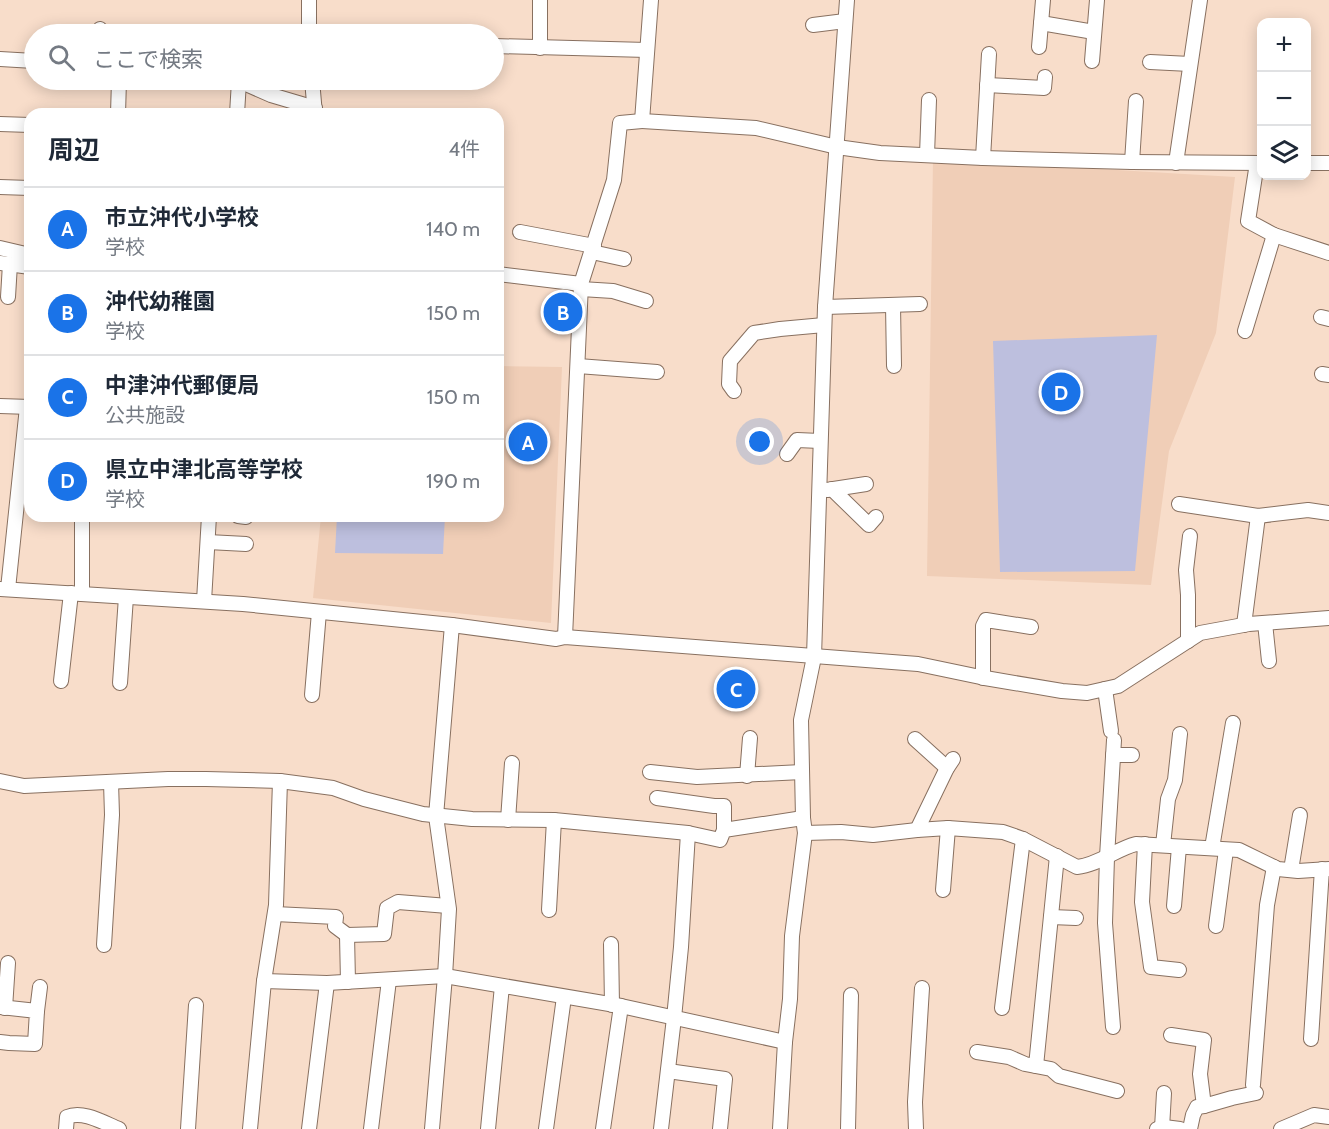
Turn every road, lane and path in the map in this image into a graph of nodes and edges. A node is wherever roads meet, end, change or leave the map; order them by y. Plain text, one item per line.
1 (309, 0) edge
2 (540, 0) edge
3 (651, 0) edge
4 (847, 0) edge
5 (1042, 0) edge
6 (1097, 0) edge
7 (1200, 0) edge
8 (845, 21) junction
9 (1041, 23) junction
10 (309, 24) edge
11 (813, 25) dead end
12 (1094, 32) junction
13 (504, 46) edge
14 (1039, 47) dead end
15 (540, 48) junction
16 (647, 50) junction
17 (989, 54) dead end
18 (0, 59) edge
19 (24, 60) edge
20 (1092, 61) dead end
21 (1150, 62) dead end
22 (1190, 64) junction
23 (1045, 77) dead end
24 (987, 85) junction
25 (119, 90) edge
26 (238, 90) edge
27 (260, 90) edge
28 (313, 90) edge
29 (929, 100) dead end
30 (1136, 101) dead end
31 (118, 108) edge
32 (237, 108) edge
33 (307, 108) edge
34 (315, 108) edge
35 (642, 121) junction
36 (0, 124) edge
37 (24, 125) edge
38 (837, 147) junction
39 (927, 155) junction
40 (983, 158) junction
41 (1132, 162) junction
42 (1176, 163) junction
43 (1257, 163) edge
44 (1311, 163) edge
45 (1329, 163) edge
46 (1257, 174) edge
47 (0, 187) edge
48 (24, 188) edge
49 (520, 232) dead end
50 (1274, 235) junction
51 (0, 248) edge
52 (593, 249) junction
53 (1329, 253) edge
54 (24, 254) edge
55 (624, 259) dead end
56 (5, 264) edge
57 (24, 266) edge
58 (504, 275) edge
59 (581, 287) junction
60 (8, 297) dead end
61 (646, 301) dead end
62 (920, 304) dead end
63 (893, 305) junction
64 (825, 307) junction
65 (824, 325) junction
66 (1245, 332) dead end
67 (578, 366) junction
68 (894, 366) dead end
69 (657, 372) dead end
70 (734, 391) dead end
71 (0, 406) edge
72 (24, 407) edge
73 (24, 437) edge
74 (820, 441) junction
75 (787, 454) dead end
76 (866, 484) dead end
77 (825, 490) junction
78 (1179, 504) dead end
79 (1329, 513) edge
80 (1258, 516) junction
81 (876, 517) dead end
82 (82, 522) edge
83 (209, 522) edge
84 (1190, 536) dead end
85 (208, 542) junction
86 (246, 544) dead end
87 (4, 589) edge
88 (76, 594) junction
89 (126, 597) junction
90 (204, 602) junction
91 (319, 612) junction
92 (1329, 618) edge
93 (1266, 623) junction
94 (452, 625) junction
95 (1244, 625) junction
96 (1031, 627) dead end
97 (560, 638) junction
98 (1188, 641) junction
99 (814, 657) junction
100 (1269, 660) dead end
101 (983, 678) junction
102 (61, 681) dead end
103 (120, 683) dead end
104 (1106, 689) junction
105 (312, 695) dead end
106 (1233, 723) dead end
107 (1180, 734) dead end
108 (750, 738) dead end
109 (915, 739) dead end
110 (1113, 755) junction
111 (1132, 755) dead end
112 (512, 763) dead end
113 (650, 772) dead end
114 (802, 772) junction
115 (747, 776) junction
116 (0, 780) edge
117 (280, 781) junction
118 (111, 782) junction
119 (657, 798) dead end
120 (1300, 815) dead end
121 (436, 816) junction
122 (803, 818) junction
123 (508, 820) junction
124 (554, 820) junction
125 (948, 828) junction
126 (724, 830) junction
127 (917, 830) junction
128 (688, 833) junction
129 (805, 833) junction
130 (1023, 839) junction
131 (1145, 844) junction
132 (1163, 845) junction
133 (1179, 847) junction
134 (1219, 849) junction
135 (1057, 856) junction
136 (1107, 856) junction
137 (1274, 867) junction
138 (1326, 869) edge
139 (1291, 870) junction
140 (943, 890) dead end
141 (448, 906) junction
142 (1174, 906) dead end
143 (549, 910) dead end
144 (275, 914) junction
145 (1051, 917) junction
146 (1076, 918) dead end
147 (1216, 926) dead end
148 (347, 935) junction
149 (610, 944) dead end
150 (104, 945) dead end
151 (8, 963) dead end
152 (1179, 970) dead end
153 (445, 976) junction
154 (389, 980) junction
155 (264, 981) junction
156 (348, 982) junction
157 (327, 983) junction
158 (502, 986) junction
159 (40, 987) dead end
160 (922, 988) dead end
161 (851, 995) dead end
162 (564, 998) junction
163 (196, 1005) dead end
164 (616, 1006) junction
165 (2, 1007) edge
166 (1002, 1008) dead end
167 (37, 1011) junction
168 (674, 1018) junction
169 (1113, 1028) dead end
170 (1171, 1035) dead end
171 (1311, 1039) dead end
172 (0, 1042) edge
173 (785, 1042) junction
174 (985, 1050) dead end
175 (1036, 1066) junction
176 (668, 1071) junction
177 (1116, 1091) dead end
178 (1164, 1093) dead end
179 (1204, 1106) junction
180 (1329, 1117) edge
181 (1159, 1128) edge
182 (66, 1129) edge
183 (119, 1129) edge
184 (188, 1129) edge
185 (250, 1129) edge
186 (309, 1129) edge
187 (371, 1129) edge
188 (432, 1129) edge
189 (488, 1129) edge
190 (546, 1129) edge
191 (603, 1129) edge
192 (661, 1129) edge
193 (720, 1129) edge
194 (780, 1129) edge
195 (848, 1129) edge
196 (916, 1129) edge
197 (1180, 1129) edge
198 (1190, 1129) edge
199 (1281, 1129) edge

1 - 10 street
2 - 15 street
3 - 16 street
4 - 8 street
5 - 9 street
6 - 12 street
7 - 22 street
8 - 11 street
8 - 38 street
9 - 12 street
9 - 14 street
12 - 20 street
13 - 15 street
15 - 16 street
16 - 35 street
17 - 24 street
18 - 19 street
21 - 22 street
22 - 42 street
23 - 24 street
24 - 40 street
25 - 31 street
26 - 32 street
27 - 33 street
28 - 34 street
29 - 39 street
30 - 41 street
35 - 38 street
35 - 52 street
36 - 37 street
38 - 39 street
38 - 64 street
39 - 40 street
40 - 41 street
41 - 42 street
42 - 43 street
44 - 45 street
46 - 50 street
47 - 48 street
49 - 52 street
50 - 53 street
50 - 66 street
51 - 54 street
52 - 55 street
52 - 59 street
56 - 57 street
56 - 60 street
58 - 59 street
59 - 61 street
59 - 67 street
62 - 63 street
63 - 64 street
63 - 68 street
64 - 65 street
65 - 70 street
65 - 74 street
67 - 69 street
67 - 97 street
71 - 72 street
73 - 87 street
74 - 75 street
74 - 77 street
76 - 77 street
77 - 81 street
77 - 99 street
78 - 80 street
79 - 80 street
80 - 95 street
82 - 88 street
83 - 85 street
84 - 98 street
85 - 86 street
85 - 90 street
87 - 88 street
88 - 89 street
88 - 102 street
89 - 90 street
89 - 103 street
90 - 91 street
91 - 94 street
91 - 105 street
92 - 93 street
93 - 95 street
93 - 100 street
94 - 97 street
94 - 121 street
95 - 98 street
96 - 101 street
97 - 99 street
98 - 104 street
99 - 101 street
99 - 114 street
101 - 104 street
104 - 110 street
106 - 134 street
107 - 132 street
108 - 115 street
109 - 127 street
110 - 111 street
110 - 136 street
112 - 123 street
113 - 115 street
114 - 115 street
114 - 122 street
116 - 118 street
117 - 118 street
117 - 121 street
117 - 144 street
118 - 150 street
119 - 126 street
120 - 139 street
121 - 123 street
121 - 141 street
122 - 126 street
122 - 129 street
123 - 124 street
124 - 128 street
124 - 143 street
125 - 127 street
125 - 130 street
125 - 140 street
126 - 128 street
127 - 129 street
128 - 168 street
129 - 173 street
130 - 135 street
130 - 166 street
131 - 132 street
131 - 136 street
131 - 152 street
132 - 133 street
133 - 134 street
133 - 142 street
134 - 137 street
134 - 147 street
135 - 136 street
135 - 145 street
136 - 169 street
137 - 139 street
137 - 179 street
138 - 139 street
138 - 171 street
141 - 148 street
141 - 153 street
144 - 148 street
144 - 155 street
145 - 146 street
145 - 175 street
148 - 156 street
149 - 164 street
151 - 165 street
153 - 154 street
153 - 158 street
153 - 188 street
154 - 156 street
154 - 187 street
155 - 157 street
155 - 185 street
156 - 157 street
157 - 186 street
158 - 162 street
158 - 189 street
159 - 167 street
160 - 196 street
161 - 195 street
162 - 164 street
162 - 190 street
163 - 184 street
164 - 168 street
164 - 191 street
165 - 167 street
167 - 172 street
168 - 173 street
168 - 176 street
170 - 179 street
173 - 194 street
174 - 175 street
175 - 177 street
176 - 192 street
176 - 193 street
178 - 181 street
179 - 198 street
180 - 199 street
181 - 197 street
182 - 183 street

